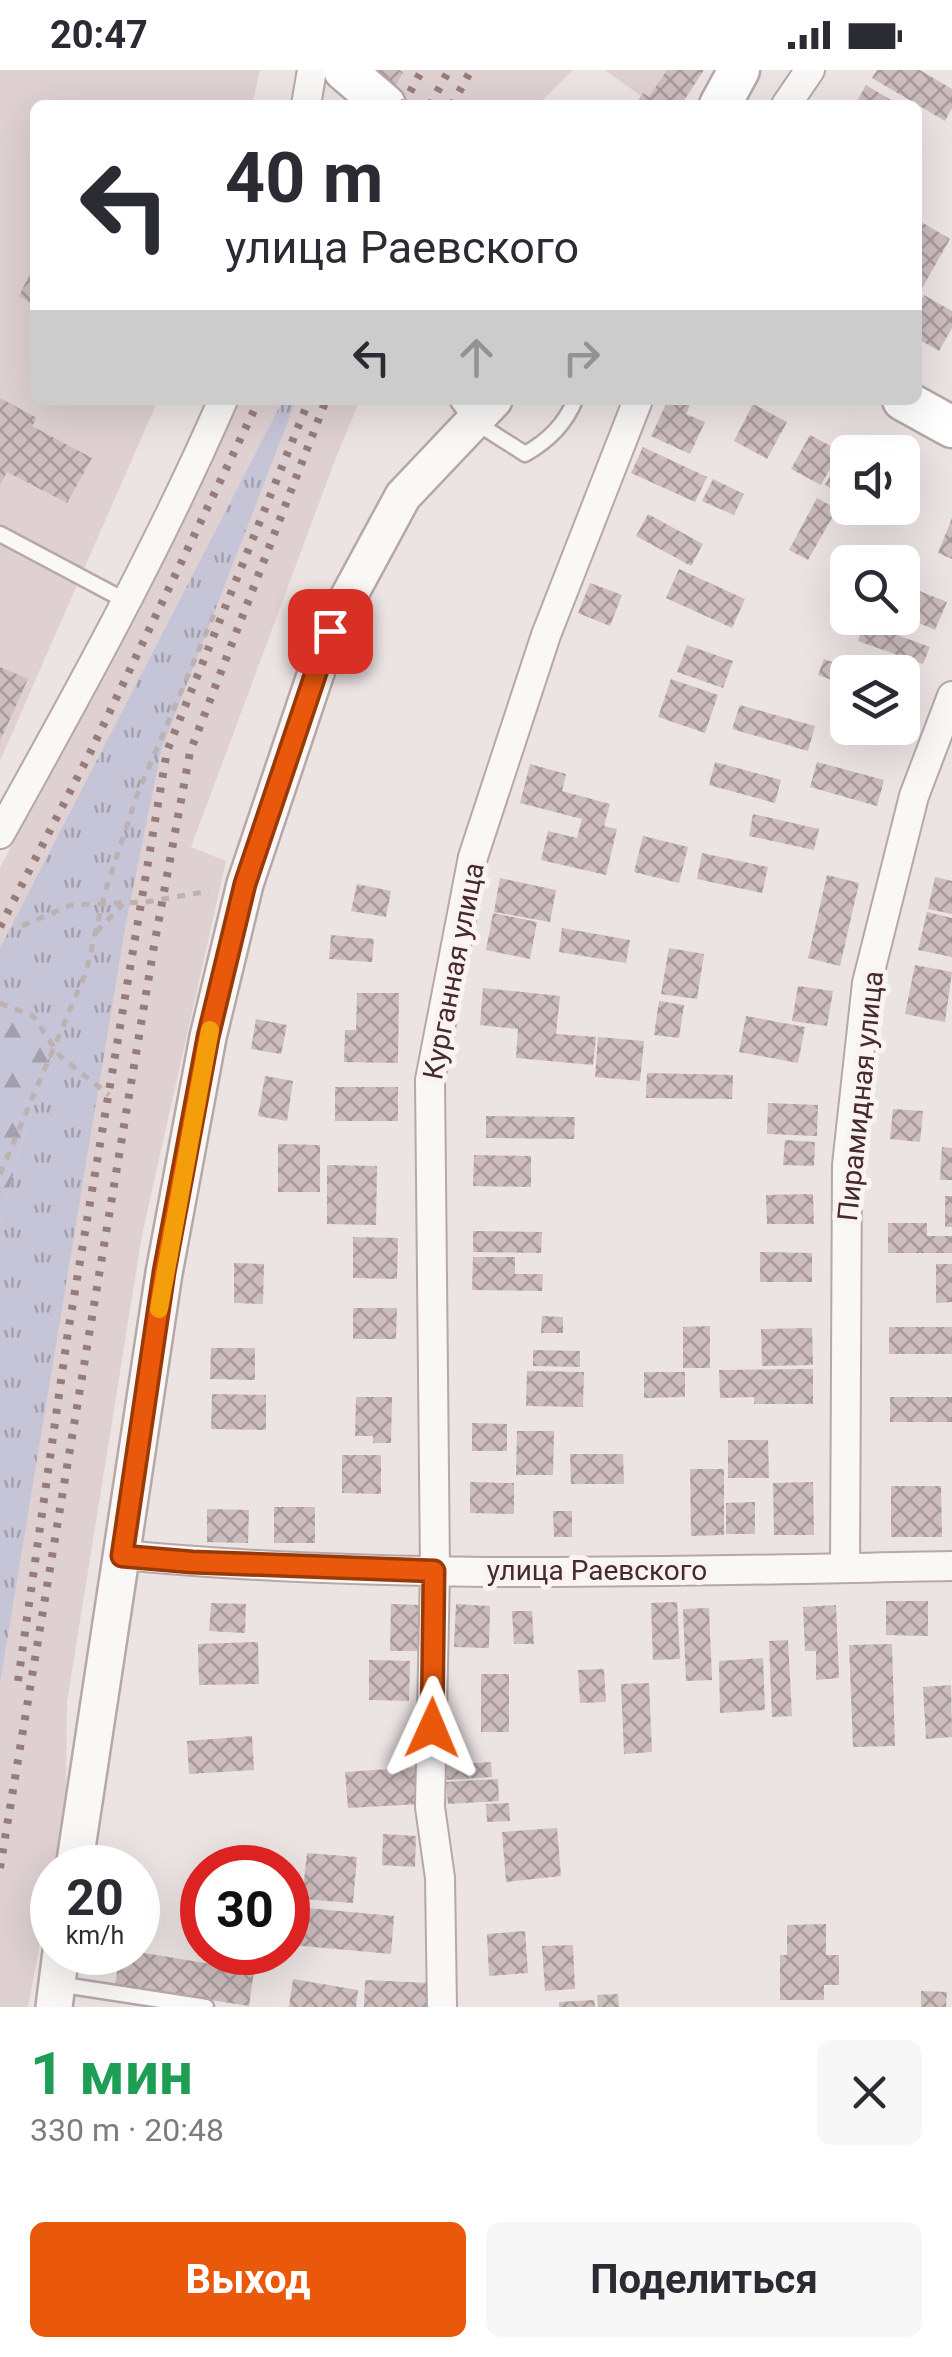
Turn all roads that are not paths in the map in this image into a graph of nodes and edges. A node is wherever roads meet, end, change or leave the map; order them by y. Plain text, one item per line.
1 (312, 70) edge
2 (344, 70) edge
3 (739, 70) edge
4 (810, 70) edge
5 (307, 100) edge
6 (379, 100) edge
7 (723, 100) edge
8 (789, 100) edge
9 (221, 405) edge
10 (572, 405) edge
11 (636, 405) edge
12 (912, 405) edge
13 (475, 407) edge
14 (952, 427) edge
15 (0, 534) edge
16 (126, 600) junction
17 (952, 696) edge
18 (0, 834) edge
19 (122, 1556) junction
20 (952, 1566) edge
21 (845, 1568) junction
22 (434, 1571) junction
23 (78, 1845) edge
24 (57, 1981) edge
25 (206, 2007) edge
26 (442, 2007) edge

1 - 5 street
2 - 6 main road
3 - 7 main road
4 - 8 street
9 - 16 street
10 - 13 lane
11 - 22 street, Курганная улица
12 - 14 main road
13 - 19 street
15 - 16 lane
16 - 18 street
17 - 21 street, Пирамидная улица
19 - 22 street, улица Раевского
19 - 23 street
20 - 21 street, улица Раевского
21 - 22 street, улица Раевского
22 - 26 street, Курганная улица
24 - 25 lane

